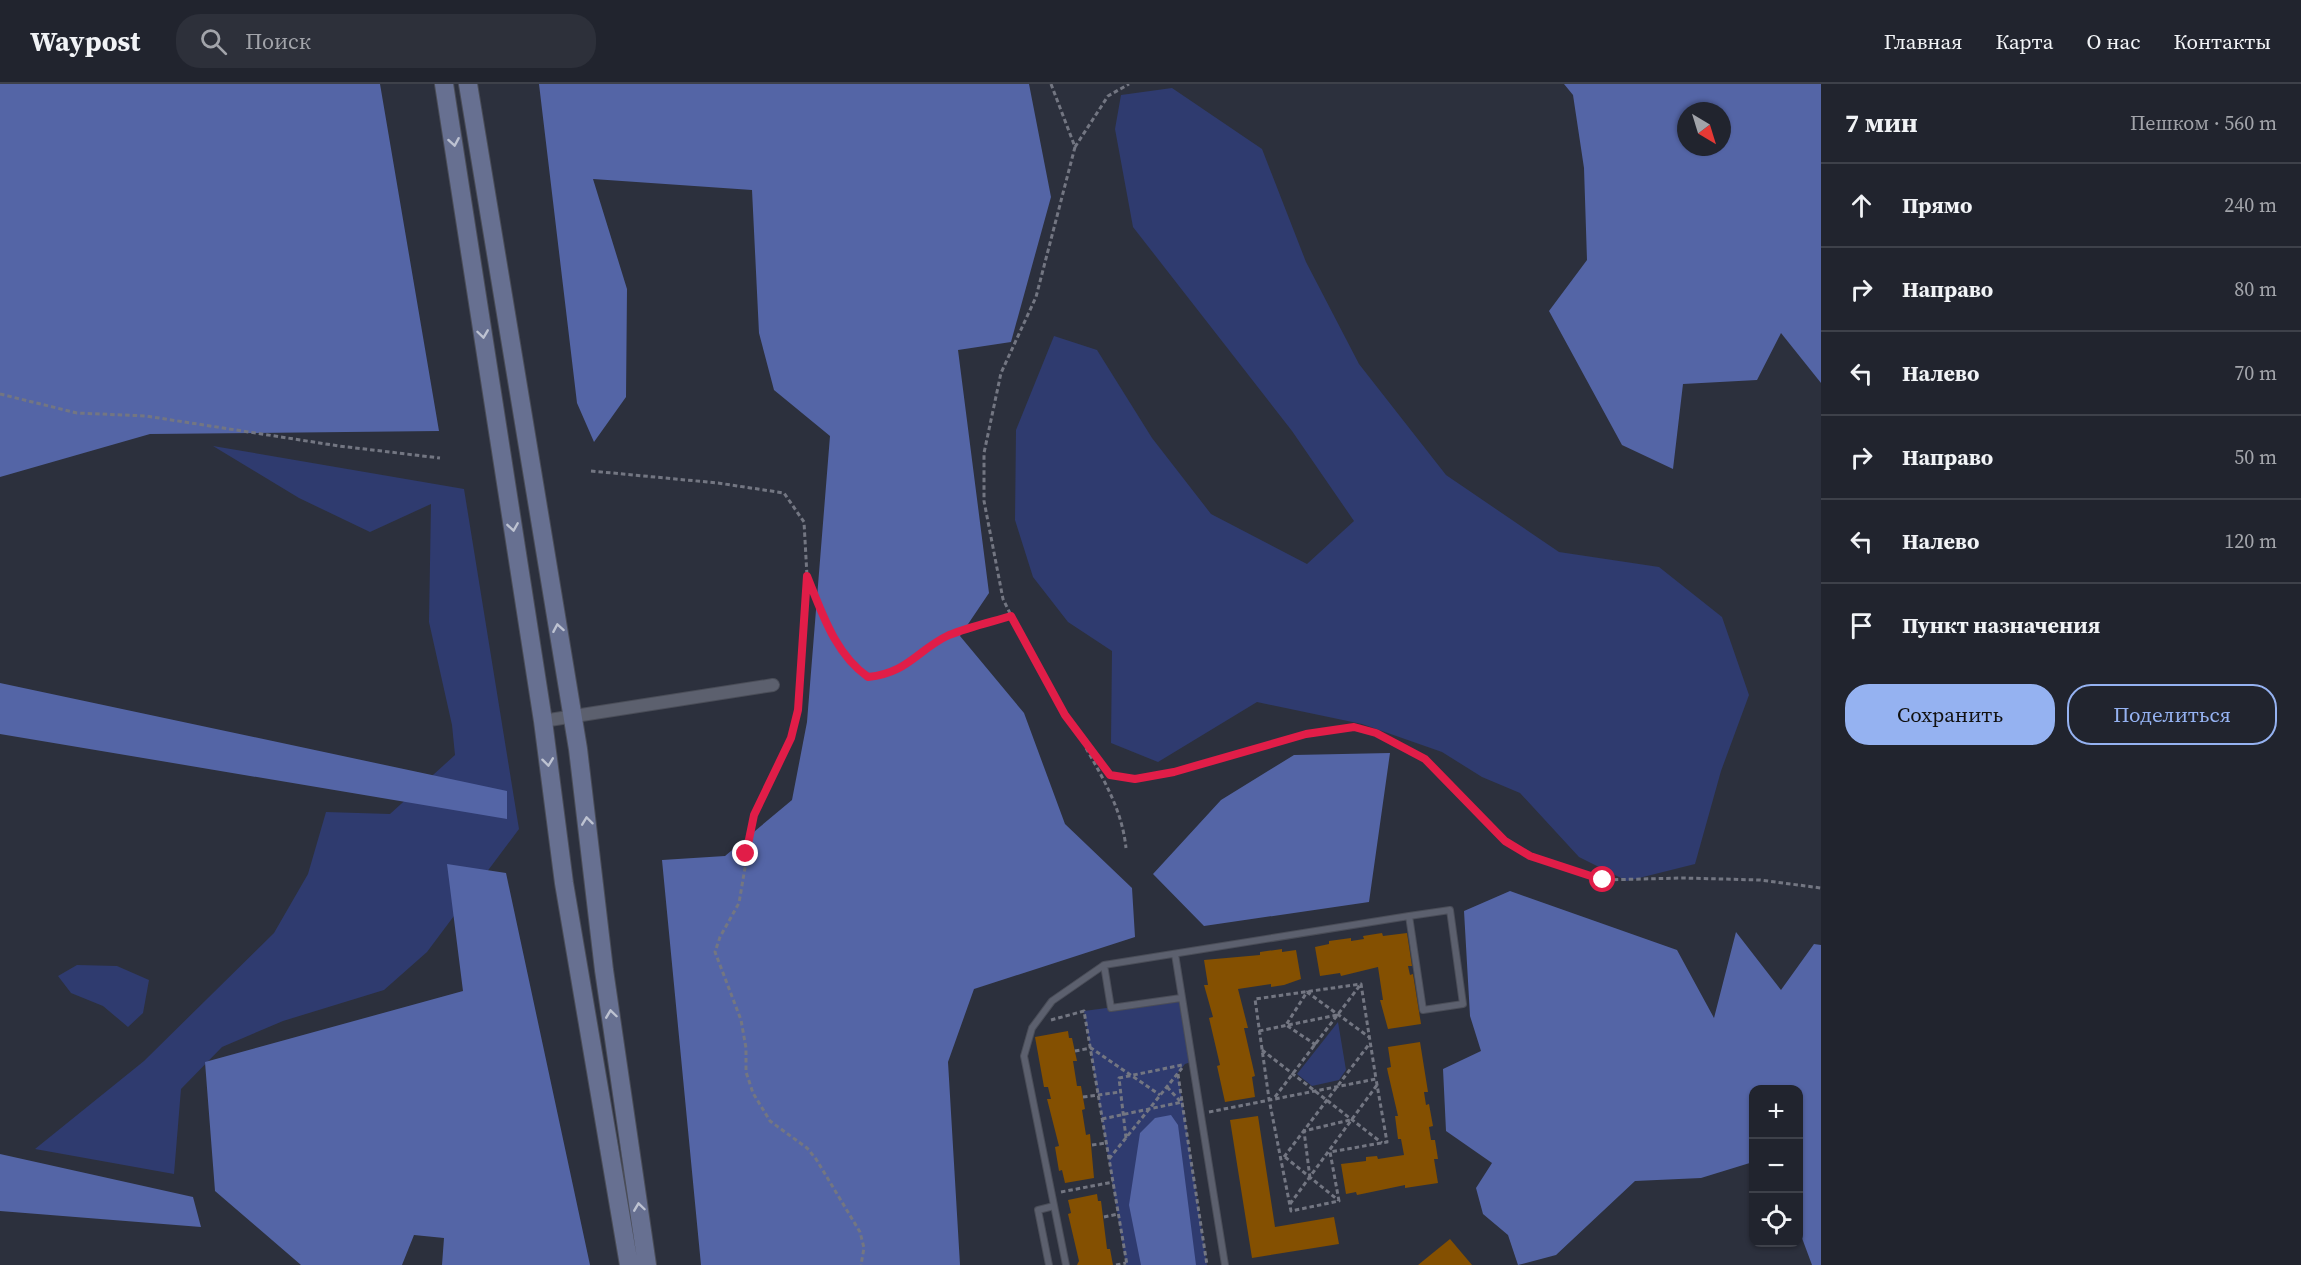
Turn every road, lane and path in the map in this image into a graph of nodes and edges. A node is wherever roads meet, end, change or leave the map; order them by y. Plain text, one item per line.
1 (444, 84) edge
2 (468, 84) edge
3 (1051, 84) edge
4 (1129, 84) edge
5 (1075, 147) junction
6 (0, 394) edge
7 (440, 458) dead end
8 (591, 471) dead end
9 (807, 576) junction
10 (1011, 616) junction
11 (773, 686) dead end
12 (573, 716) junction
13 (543, 721) junction
14 (1081, 738) junction
15 (1126, 848) dead end
16 (1821, 888) edge
17 (1409, 916) junction
18 (1175, 954) junction
19 (1104, 965) junction
20 (1361, 984) junction
21 (1307, 992) junction
22 (1181, 998) junction
23 (1339, 1015) junction
24 (1034, 1025) junction
25 (1286, 1025) junction
26 (1259, 1030) junction
27 (1370, 1037) junction
28 (1370, 1042) junction
29 (1316, 1045) junction
30 (1091, 1048) junction
31 (1262, 1050) junction
32 (1075, 1051) dead end
33 (1178, 1073) junction
34 (1131, 1075) junction
35 (1293, 1075) junction
36 (1376, 1078) junction
37 (1377, 1085) junction
38 (1339, 1086) junction
39 (1167, 1087) junction
40 (1313, 1091) junction
41 (1121, 1092) junction
42 (1098, 1095) junction
43 (1160, 1095) junction
44 (1083, 1097) dead end
45 (1275, 1098) junction
46 (1269, 1099) junction
47 (1327, 1101) junction
48 (1182, 1102) junction
49 (1149, 1109) junction
50 (1199, 1114) junction
51 (1123, 1115) junction
52 (1102, 1119) junction
53 (1352, 1120) junction
54 (1304, 1131) junction
55 (1126, 1138) junction
56 (1106, 1143) junction
57 (1382, 1143) junction
58 (1092, 1145) dead end
59 (1330, 1152) junction
60 (1280, 1153) junction
61 (1284, 1157) junction
62 (1109, 1159) junction
63 (1310, 1178) junction
64 (1113, 1182) junction
65 (1052, 1194) junction
66 (1339, 1201) junction
67 (1290, 1204) junction
68 (1054, 1206) junction
69 (1118, 1214) junction
70 (1104, 1217) dead end
71 (1126, 1264) edge
72 (629, 1265) edge
73 (647, 1265) edge
74 (861, 1265) edge
75 (1049, 1265) edge
76 (1066, 1265) edge
77 (1116, 1265) edge
78 (1207, 1265) edge
79 (1225, 1265) edge

1 -> 13 main road
12 -> 2 main road
3 - 5 path
4 - 5 path
5 - 10 path
6 - 7 path
8 - 9 path
9 - 10 path
9 - 74 path
10 - 14 path
11 - 12 street
12 - 13 street
73 -> 12 main road
13 -> 72 main road
14 - 15 path
14 - 16 path
17 - 17 lane
17 - 18 lane
18 - 19 lane
18 - 22 lane
19 - 22 lane
19 - 24 lane
20 - 21 path
20 - 23 path
20 - 27 path
21 - 23 path
21 - 25 path
21 - 26 path
22 - 50 lane
23 - 25 path
23 - 27 path
23 - 29 path
24 - 30 path
24 - 65 lane
25 - 26 path
25 - 29 path
26 - 31 path
27 - 28 path
28 - 36 path
28 - 38 path
29 - 35 path
30 - 32 path
30 - 34 path
30 - 42 path
31 - 35 path
31 - 46 path
33 - 34 path
33 - 39 path
33 - 48 path
34 - 41 path
34 - 43 path
35 - 40 path
35 - 45 path
36 - 37 path
36 - 38 path
37 - 53 path
37 - 57 path
38 - 40 path
38 - 47 path
39 - 43 path
39 - 48 path
40 - 45 path
40 - 47 path
41 - 42 path
41 - 51 path
42 - 44 path
42 - 52 path
43 - 49 path
45 - 46 path
46 - 50 path
46 - 60 path
47 - 53 path
47 - 54 path
48 - 49 path
48 - 78 path
49 - 51 path
49 - 55 path
50 - 79 lane
51 - 52 path
51 - 55 path
52 - 56 path
53 - 54 path
53 - 57 path
53 - 59 path
54 - 61 path
54 - 63 path
55 - 62 path
56 - 58 path
56 - 62 path
57 - 59 path
59 - 63 path
59 - 66 path
60 - 61 path
60 - 67 path
61 - 63 path
62 - 64 path
63 - 66 path
63 - 67 path
64 - 65 path
64 - 69 path
65 - 68 lane
66 - 67 path
68 - 75 lane
68 - 76 lane
69 - 70 path
69 - 71 path
71 - 77 path

